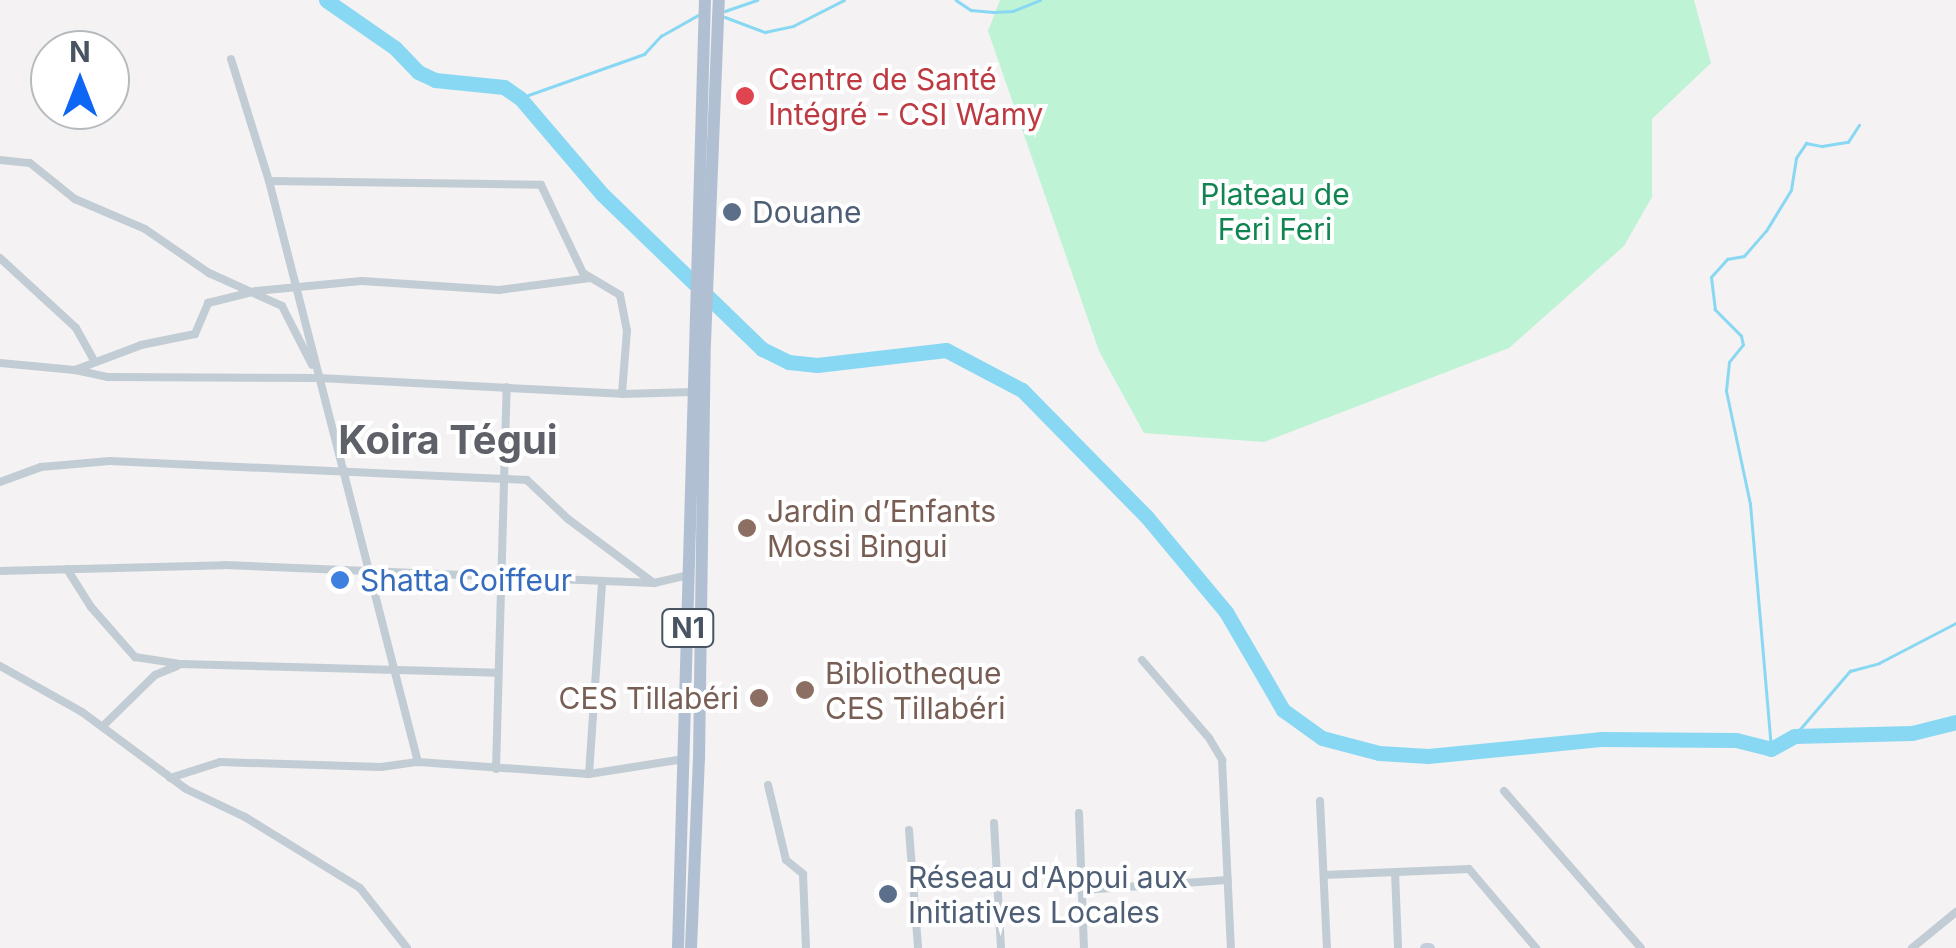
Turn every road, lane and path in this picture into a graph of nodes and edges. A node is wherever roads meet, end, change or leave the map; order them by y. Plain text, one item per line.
1 (705, 0) edge
2 (719, 0) edge
3 (231, 58) dead end
4 (0, 160) edge
5 (269, 181) junction
6 (706, 182) junction
7 (0, 258) edge
8 (590, 278) junction
9 (296, 288) junction
10 (256, 291) junction
11 (701, 310) junction
12 (95, 362) junction
13 (0, 363) edge
14 (75, 370) junction
15 (319, 378) junction
16 (507, 386) junction
17 (694, 392) junction
18 (622, 394) junction
19 (343, 473) junction
20 (504, 479) junction
21 (0, 482) edge
22 (67, 569) junction
23 (366, 569) junction
24 (0, 570) edge
25 (695, 574) junction
26 (501, 578) junction
27 (602, 581) junction
28 (654, 583) junction
29 (1142, 660) dead end
30 (182, 664) junction
31 (0, 666) edge
32 (394, 670) junction
33 (498, 674) junction
34 (103, 726) junction
35 (692, 759) junction
36 (418, 762) junction
37 (496, 769) junction
38 (588, 774) junction
39 (170, 778) junction
40 (768, 785) dead end
41 (1504, 791) dead end
42 (1320, 801) dead end
43 (1078, 814) dead end
44 (994, 822) dead end
45 (908, 830) dead end
46 (1394, 872) junction
47 (1324, 876) junction
48 (1228, 880) junction
49 (1082, 890) junction
50 (1956, 912) edge
51 (407, 948) edge
52 (678, 948) edge
53 (691, 948) edge
54 (806, 948) edge
55 (918, 948) edge
56 (1002, 948) edge
57 (1084, 948) edge
58 (1231, 948) edge
59 (1327, 948) edge
60 (1398, 948) edge
61 (1536, 948) edge
62 (1641, 948) edge
63 (1912, 948) edge

1 - 6 main road, N1
2 - 6 main road, N1
3 - 5 street
4 - 10 street
5 - 8 street
5 - 9 street
6 - 11 main road, N1
7 - 12 street
8 - 9 street
8 - 18 street
9 - 10 street
9 - 15 street
10 - 12 street
10 - 15 street
11 - 17 main road, N1
11 - 25 main road, N1
12 - 14 street
13 - 14 street
14 - 15 street
15 - 16 street
15 - 19 street
16 - 18 street
16 - 20 street
17 - 18 street
17 - 25 main road, N1
19 - 20 street
19 - 21 street
19 - 23 street
20 - 26 street
20 - 28 street
22 - 23 street
22 - 24 street
22 - 30 street
23 - 26 street
23 - 32 street
25 - 28 street
25 - 35 main road, N1
26 - 27 street
26 - 33 street
27 - 28 street
27 - 38 street
29 - 48 street
30 - 32 street
30 - 34 street
31 - 34 street
32 - 33 street
32 - 36 street
33 - 37 street
34 - 39 street
35 - 38 street
35 - 52 main road, N1
35 - 53 main road, N1
36 - 37 street
36 - 39 street
37 - 38 street
39 - 51 street
40 - 54 street
41 - 62 street
42 - 47 street
43 - 49 street
44 - 56 street
45 - 55 street
46 - 47 street
46 - 60 street
46 - 61 street
47 - 59 street
48 - 49 street
48 - 58 street
49 - 57 street
50 - 63 street

